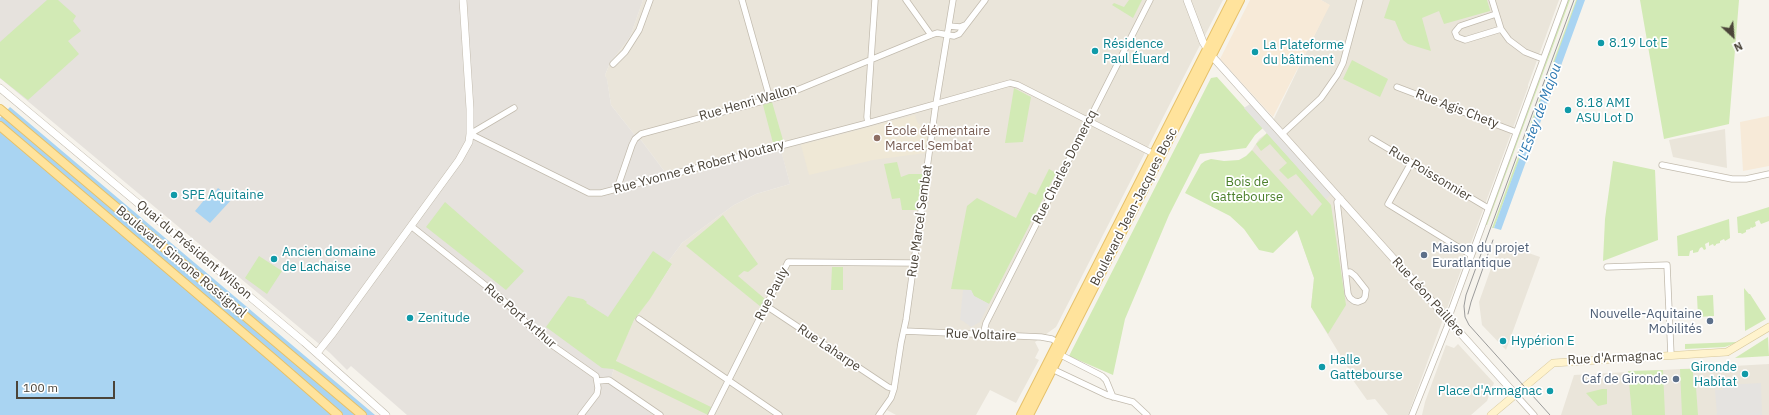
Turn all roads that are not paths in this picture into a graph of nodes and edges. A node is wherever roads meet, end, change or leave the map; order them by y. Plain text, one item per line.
1 (463, 0) edge
2 (650, 0) edge
3 (742, 0) edge
4 (875, 0) edge
5 (906, 0) edge
6 (953, 0) edge
7 (985, 0) edge
8 (1150, 0) edge
9 (1187, 0) edge
10 (1232, 0) edge
11 (1240, 0) edge
12 (1360, 0) edge
13 (1492, 0) edge
14 (1565, 0) edge
15 (1496, 14) junction
16 (965, 25) junction
17 (949, 26) junction
18 (1501, 29) junction
19 (931, 35) junction
20 (947, 35) junction
21 (1209, 52) junction
22 (870, 59) junction
23 (1543, 59) junction
24 (613, 64) dead end
25 (1397, 87) dead end
26 (0, 88) edge
27 (770, 99) junction
28 (937, 104) junction
29 (514, 108) dead end
30 (2, 110) edge
31 (1088, 121) junction
32 (868, 123) junction
33 (0, 126) edge
34 (1516, 132) junction
35 (470, 134) junction
36 (1282, 134) junction
37 (1372, 140) dead end
38 (1164, 148) junction
39 (1154, 154) junction
40 (1411, 163) junction
41 (1662, 166) dead end
42 (1769, 174) edge
43 (1148, 180) junction
44 (620, 188) junction
45 (1341, 199) junction
46 (1488, 208) junction
47 (411, 226) junction
48 (1471, 255) junction
49 (913, 263) junction
50 (1607, 267) dead end
51 (1346, 272) junction
52 (765, 305) junction
53 (639, 319) dead end
54 (1449, 320) junction
55 (1769, 327) edge
56 (904, 331) junction
57 (983, 335) junction
58 (1061, 344) junction
59 (1056, 352) junction
60 (317, 353) junction
61 (1671, 355) junction
62 (1052, 369) junction
63 (598, 381) junction
64 (729, 381) junction
65 (894, 389) junction
66 (1515, 394) junction
67 (1113, 397) junction
68 (338, 415) edge
69 (362, 415) edge
70 (386, 415) edge
71 (581, 415) edge
72 (660, 415) edge
73 (711, 415) edge
74 (779, 415) edge
75 (879, 415) edge
76 (1021, 415) edge
77 (1028, 415) edge
78 (1147, 415) edge
79 (1412, 415) edge
80 (1491, 415) edge
81 (1534, 415) edge

1 - 35 street
2 - 24 street
3 - 27 street
4 - 22 street
5 - 19 street
6 - 17 street, Rue Marcel Sembat
7 - 16 street
8 - 31 street, Rue Charles Domercq
9 - 21 street, Rue Léon Paillère
10 - 21 main road, Boulevard Jean-Jacques Bosc
11 - 21 main road, Boulevard Jean-Jacques Bosc
12 - 36 street
13 - 15 street
14 - 23 street
15 - 18 street
15 - 18 street
16 - 17 street
16 - 20 street
17 - 20 street, Rue Marcel Sembat
18 - 23 street
19 - 20 street
19 - 22 street, Rue Henri Wallon
20 - 28 street, Rue Marcel Sembat
21 - 36 street, Rue Léon Paillère
21 - 38 main road, Boulevard Jean-Jacques Bosc
21 - 39 main road, Boulevard Jean-Jacques Bosc
22 - 27 street, Rue Henri Wallon
22 - 32 street
23 - 34 street
25 - 34 street, Rue Agis Chety
26 - 60 street, Quai du Président Wilson
27 - 44 street, Rue Henri Wallon
28 - 31 street, Rue Yvonne et Robert Noutary
28 - 32 street, Rue Yvonne et Robert Noutary
28 - 49 street, Rue Marcel Sembat
29 - 35 street
30 - 69 main road, Boulevard Simone Rossignol
31 - 39 street, Rue Yvonne et Robert Noutary
31 - 57 street, Rue Charles Domercq
32 - 44 street, Rue Yvonne et Robert Noutary
33 - 68 main road, Boulevard Simone Rossignol
34 - 46 street
35 - 44 street, Rue Yvonne et Robert Noutary
35 - 47 street
36 - 45 street, Rue Léon Paillère
37 - 40 street, Rue Poissonnier
38 - 39 street
38 - 43 main road, Boulevard Jean-Jacques Bosc
39 - 43 street
39 - 58 main road, Boulevard Jean-Jacques Bosc
40 - 46 street, Rue Poissonnier
40 - 48 street
41 - 42 street
43 - 58 main road, Boulevard Jean-Jacques Bosc
45 - 51 street
45 - 54 street, Rue Léon Paillère
46 - 48 street
47 - 60 street
47 - 63 street, Rue Port Arthur
48 - 54 street
49 - 52 street, Rue Pauly
49 - 56 street, Rue Marcel Sembat
50 - 61 street
51 - 51 street
52 - 64 street, Rue Pauly
52 - 65 street, Rue Laharpe
53 - 64 street
54 - 66 street, Rue Léon Paillère
54 - 79 street
55 - 61 main road, Rue d'Armagnac
56 - 57 street, Rue Voltaire
56 - 65 street, Rue Marcel Sembat
57 - 58 street, Rue Voltaire
58 - 59 main road, Boulevard Jean-Jacques Bosc
59 - 62 main road, Boulevard Jean-Jacques Bosc
59 - 67 street
59 - 76 main road, Boulevard Jean-Jacques Bosc
60 - 70 street, Quai du Président Wilson
61 - 66 main road, Rue d'Armagnac
62 - 67 street
62 - 77 main road, Boulevard Jean-Jacques Bosc
63 - 71 street
63 - 72 street
64 - 73 street, Rue Pauly
64 - 74 street
65 - 75 street, Rue Marcel Sembat
66 - 80 main road, Rue d'Armagnac
66 - 81 street
67 - 78 street

